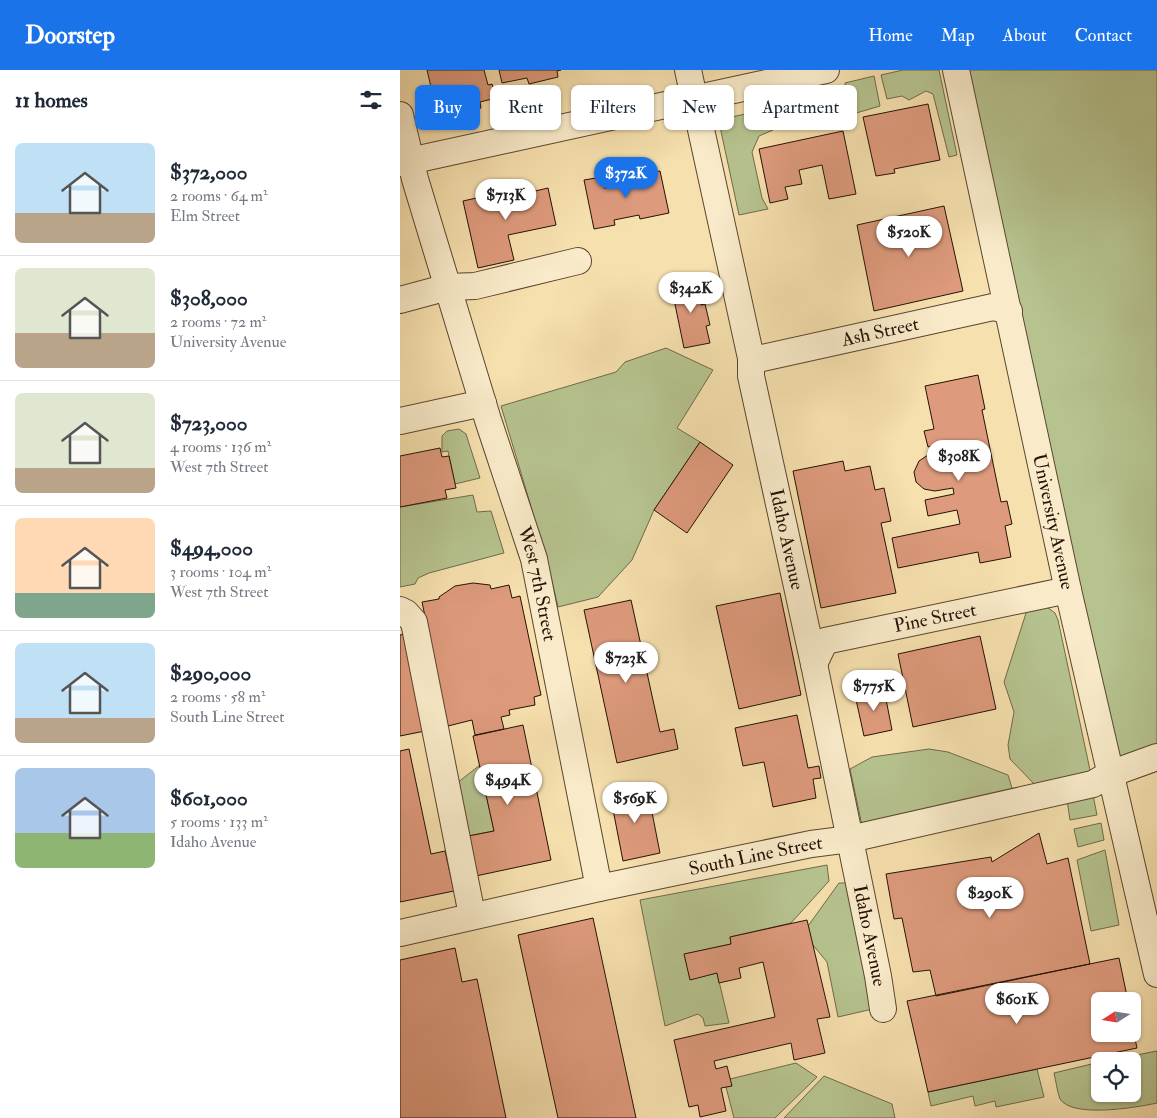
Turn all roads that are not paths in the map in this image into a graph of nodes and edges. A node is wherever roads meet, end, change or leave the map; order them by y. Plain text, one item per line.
1 (688, 70) edge
2 (826, 70) edge
3 (956, 70) edge
4 (692, 85) edge
5 (734, 90) edge
6 (664, 106) edge
7 (400, 115) edge
8 (702, 130) edge
9 (405, 161) edge
10 (578, 261) dead end
11 (448, 287) junction
12 (400, 300) edge
13 (1009, 311) junction
14 (751, 358) junction
15 (483, 403) junction
16 (400, 421) edge
17 (1068, 590) junction
18 (403, 612) edge
19 (814, 664) junction
20 (1157, 757) edge
21 (1110, 774) junction
22 (850, 839) junction
23 (599, 888) junction
24 (472, 916) junction
25 (400, 933) edge
26 (1157, 974) edge
27 (883, 1010) dead end

1 - 4 street, Idaho Avenue
2 - 5 street
3 - 13 street, University Avenue
6 - 9 street
7 - 9 street, West 7th Street
8 - 14 street, Idaho Avenue
9 - 11 street, West 7th Street
10 - 11 street
11 - 12 street
11 - 15 street, West 7th Street
13 - 14 street, Ash Street
13 - 17 street, University Avenue
14 - 19 street, Idaho Avenue
15 - 16 street
15 - 23 street, West 7th Street
17 - 19 street, Pine Street
17 - 21 street, University Avenue
18 - 24 street
19 - 22 street, Idaho Avenue
20 - 21 street, South Line Street
21 - 22 street, South Line Street
21 - 26 street, University Avenue
22 - 23 street, South Line Street
22 - 27 street, Idaho Avenue
23 - 24 street, South Line Street
24 - 25 street, South Line Street

